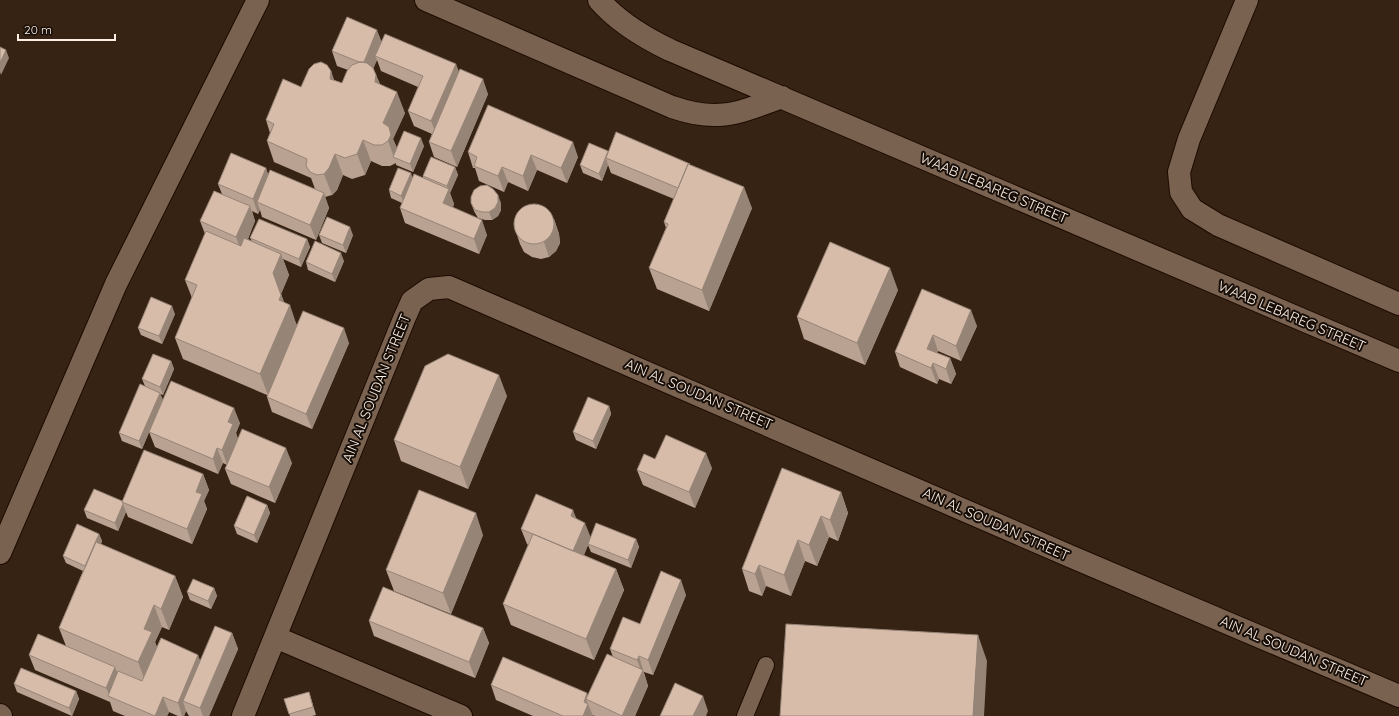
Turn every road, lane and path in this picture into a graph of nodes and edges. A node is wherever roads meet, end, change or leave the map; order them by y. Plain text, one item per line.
1 (258, 0) edge
2 (426, 0) edge
3 (599, 0) edge
4 (1247, 0) edge
5 (782, 97) junction
6 (1399, 304) edge
7 (1399, 361) edge
8 (0, 553) edge
9 (275, 638) junction
10 (766, 665) dead end
11 (1399, 696) edge
12 (243, 716) edge
13 (461, 716) edge
14 (745, 716) edge

1 - 8 street
2 - 5 street
3 - 5 street, WAAB LEBAREG STREET
4 - 6 street
5 - 7 street, WAAB LEBAREG STREET
9 - 11 street, AIN AL SOUDAN STREET
9 - 12 street, AIN AL SOUDAN STREET
9 - 13 street
10 - 14 lane

